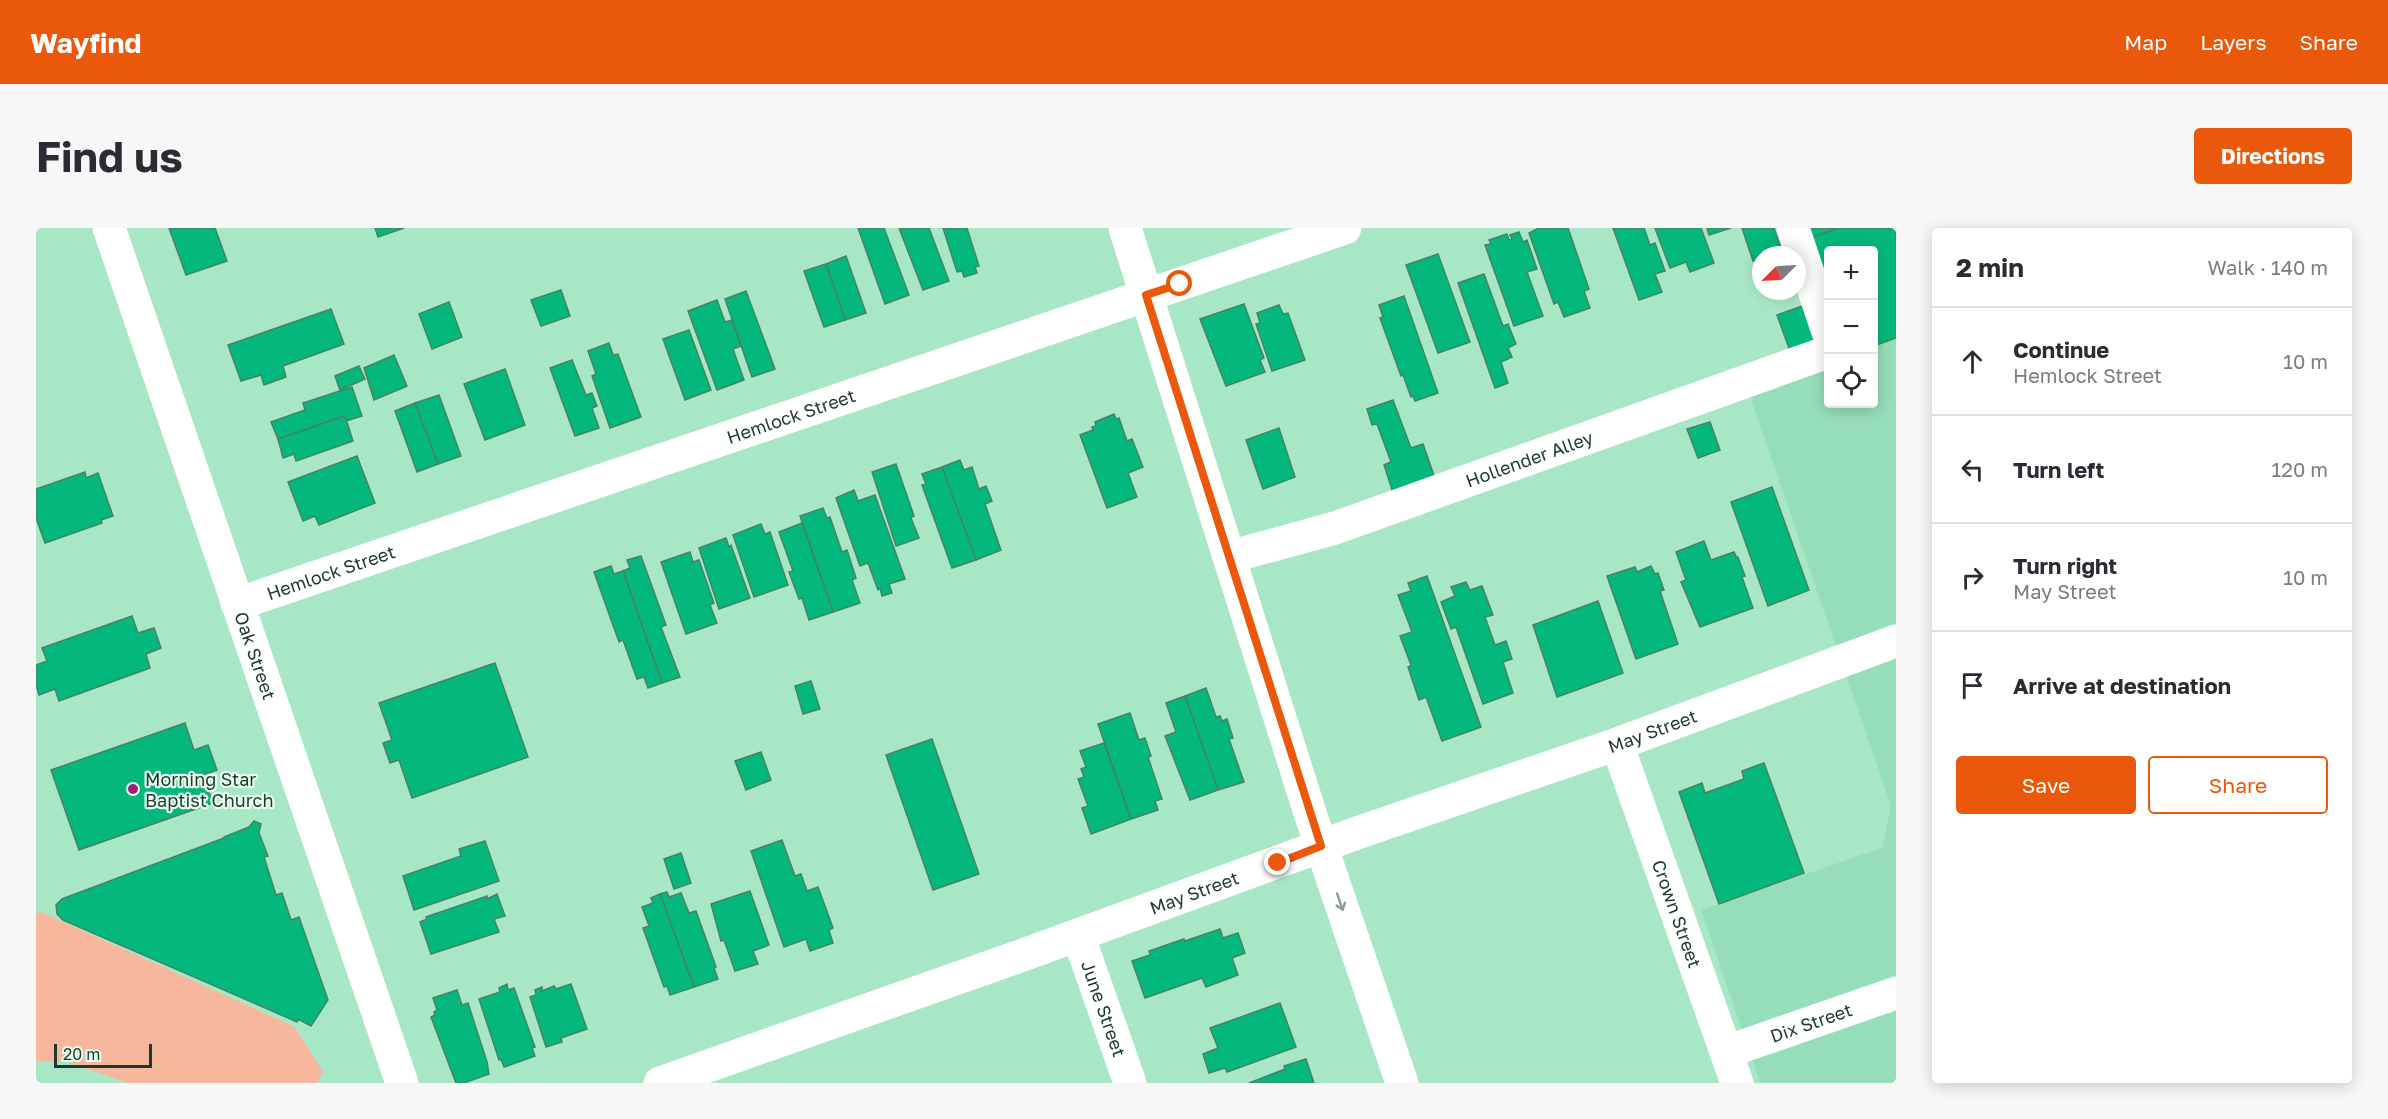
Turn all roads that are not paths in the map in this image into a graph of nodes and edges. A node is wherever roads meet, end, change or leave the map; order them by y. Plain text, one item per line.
1 (109, 228) edge
2 (1125, 228) edge
3 (1345, 228) edge
4 (1793, 228) edge
5 (1146, 295) junction
6 (1824, 320) edge
7 (1824, 353) edge
8 (1229, 557) junction
9 (237, 604) junction
10 (1896, 641) edge
11 (1617, 744) junction
12 (1321, 846) junction
13 (1078, 935) junction
14 (1896, 993) edge
15 (1726, 1052) junction
16 (402, 1083) edge
17 (660, 1083) edge
18 (1130, 1083) edge
19 (1402, 1083) edge
20 (1737, 1083) edge

1 - 9 street, Oak Street
2 - 5 street
3 - 5 street, Hemlock Street
4 - 6 street
5 - 8 street
5 - 9 street, Hemlock Street
7 - 8 street, Hollender Alley
8 - 12 street
9 - 16 street, Oak Street
10 - 11 street, May Street
11 - 12 street, May Street
11 - 15 street, Crown Street
12 - 13 street, May Street
12 -> 19 street
13 - 17 street, May Street
13 - 18 street, June Street
14 - 15 street, Dix Street
15 - 20 street, Crown Street

